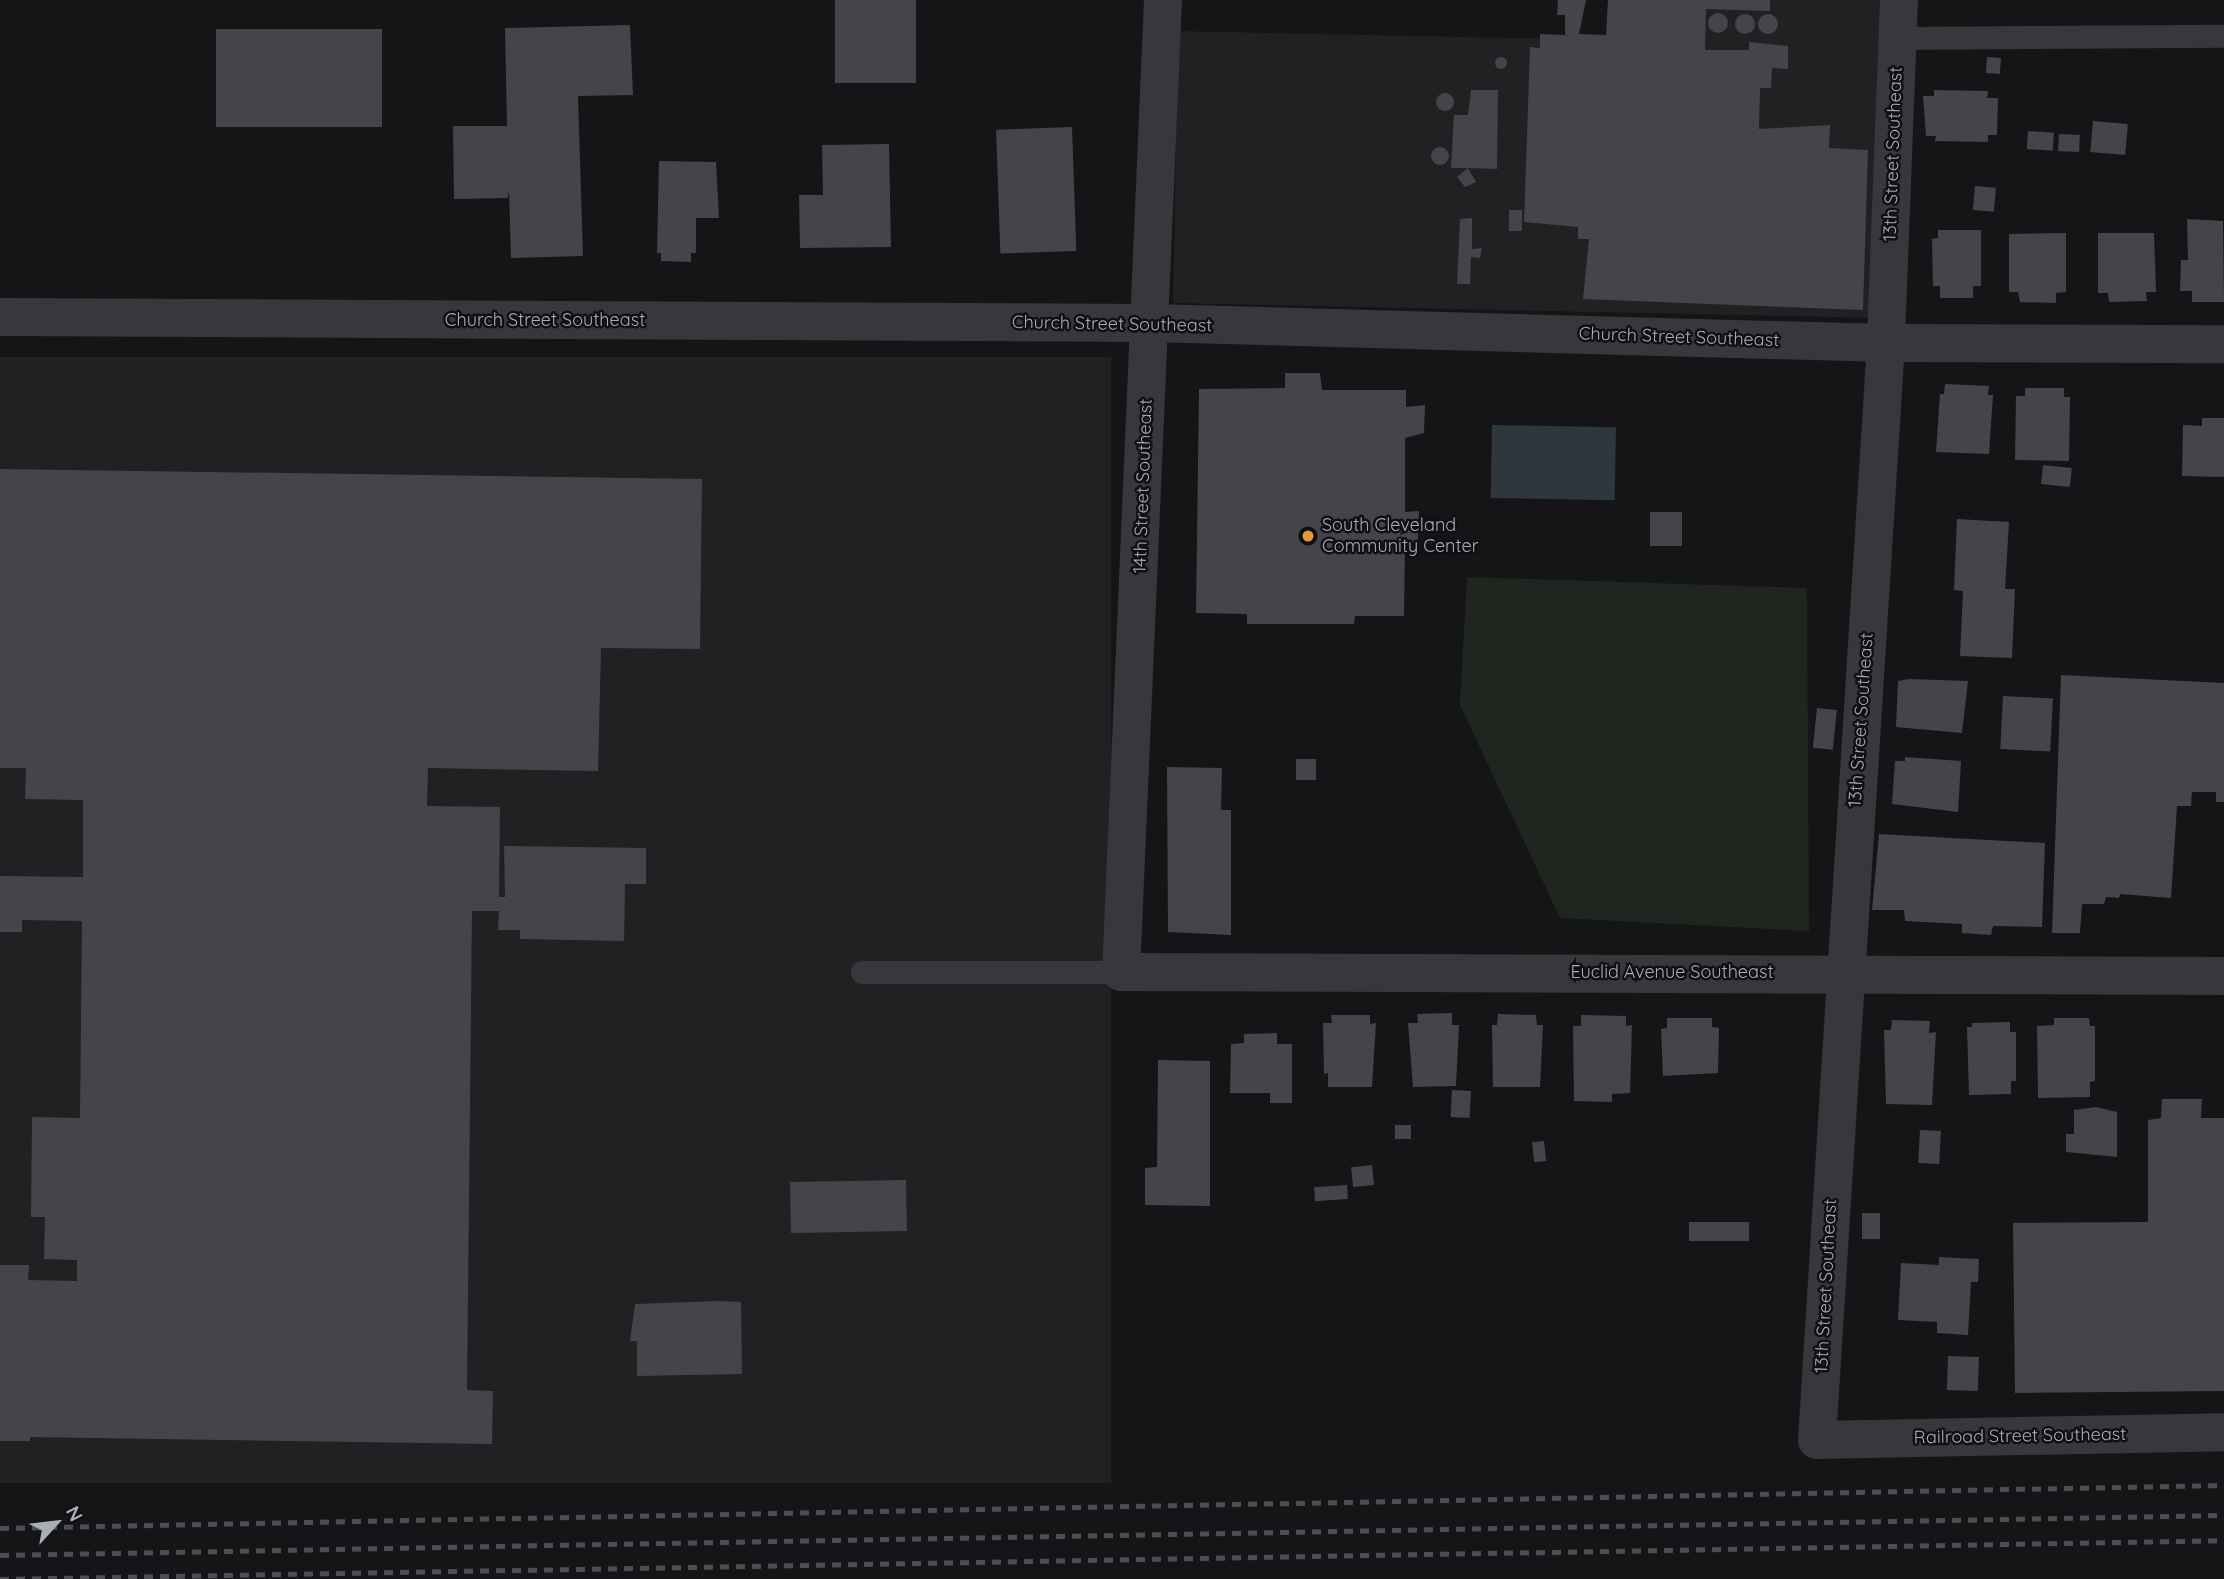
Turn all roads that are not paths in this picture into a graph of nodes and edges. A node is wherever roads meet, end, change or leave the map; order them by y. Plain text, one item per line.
1 (1163, 0) edge
2 (1899, 0) edge
3 (2224, 36) edge
4 (1898, 38) junction
5 (0, 317) edge
6 (1150, 323) junction
7 (1886, 343) junction
8 (2224, 344) edge
9 (862, 972) dead end
10 (1121, 972) junction
11 (1845, 973) junction
12 (2224, 976) edge
13 (2224, 1432) edge
14 (1817, 1440) joint

1 - 6 street, 14th Street Southeast
2 - 4 street, 13th Street Southeast
3 - 4 lane
4 - 7 street, 13th Street Southeast
5 - 6 street, Church Street Southeast
6 - 7 street, Church Street Southeast
6 - 10 street, 14th Street Southeast
7 - 8 street, Church Street Southeast
7 - 11 street, 13th Street Southeast
9 - 10 lane
10 - 11 street, Euclid Avenue Southeast
11 - 12 street, Euclid Avenue Southeast
11 - 14 street, 13th Street Southeast
13 - 14 street, Railroad Street Southeast

